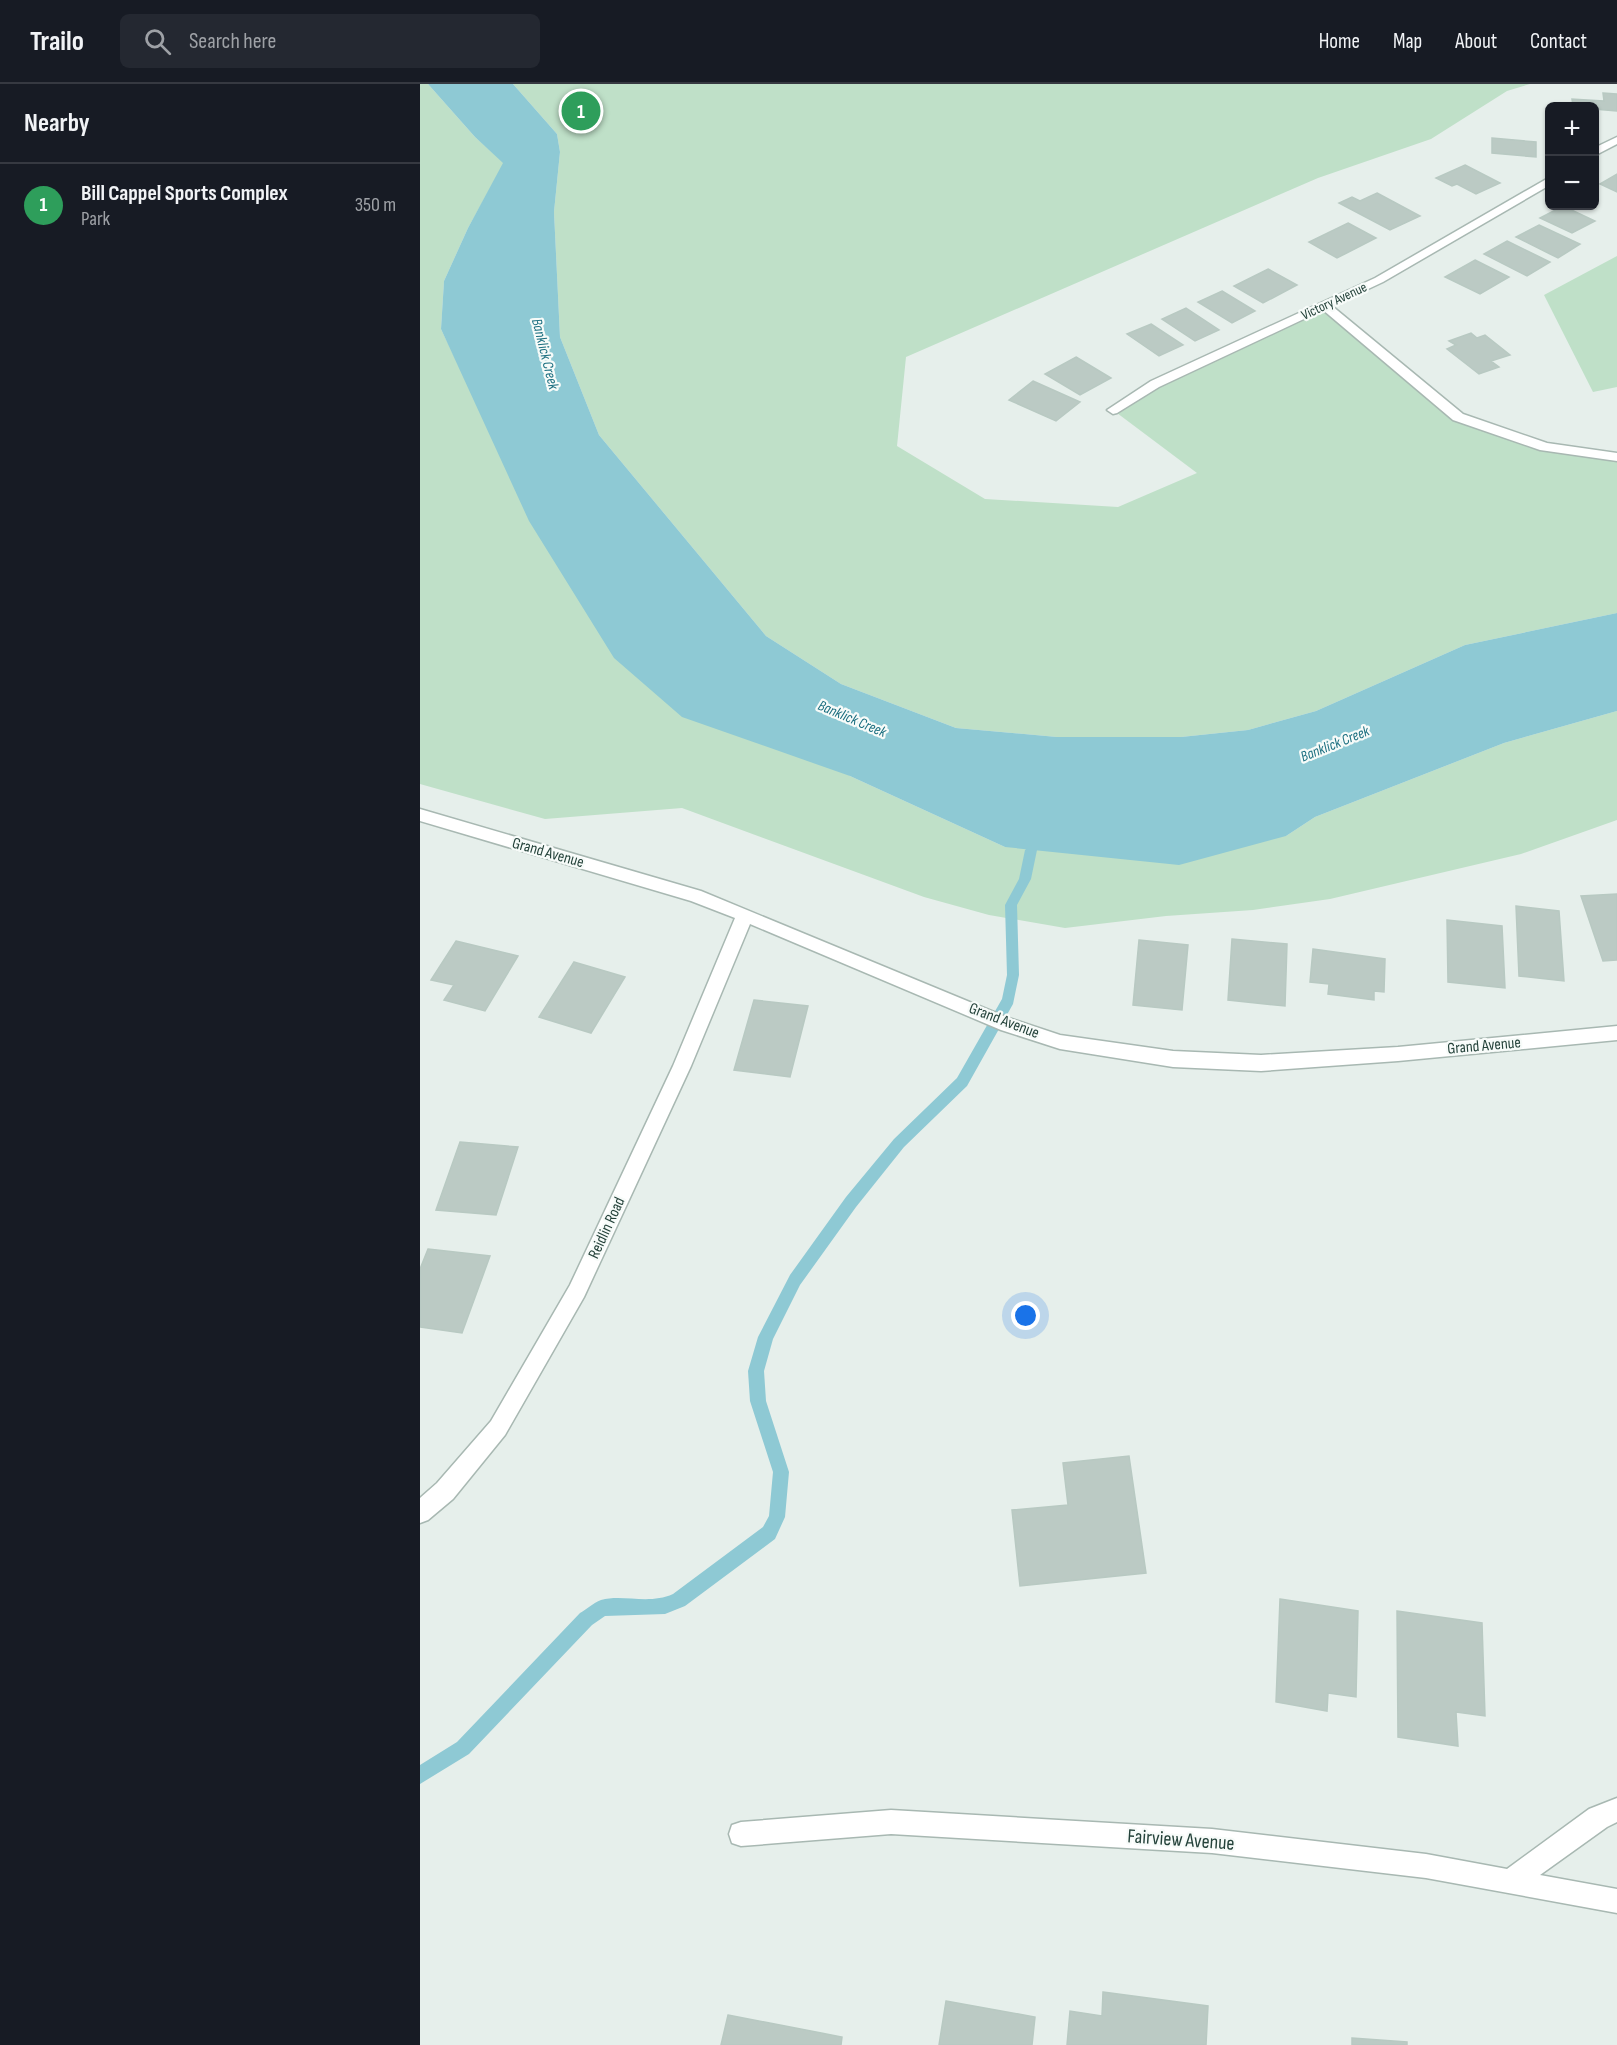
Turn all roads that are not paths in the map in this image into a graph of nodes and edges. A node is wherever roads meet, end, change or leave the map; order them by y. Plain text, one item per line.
1 (1617, 140) edge
2 (1599, 150) edge
3 (1545, 183) edge
4 (1324, 305) junction
5 (1113, 410) dead end
6 (1617, 457) edge
7 (420, 815) edge
8 (745, 915) junction
9 (1617, 1033) edge
10 (420, 1512) edge
11 (1617, 1810) edge
12 (741, 1834) dead end
13 (1512, 1880) junction
14 (1617, 1901) edge

1 - 2 street
3 - 4 street, Victory Avenue
4 - 5 street, Victory Avenue
4 - 6 street
7 - 8 street, Grand Avenue
8 - 9 street, Grand Avenue
8 - 10 street, Reidlin Road
11 - 13 street
12 - 13 street, Fairview Avenue
13 - 14 street, Fairview Avenue

